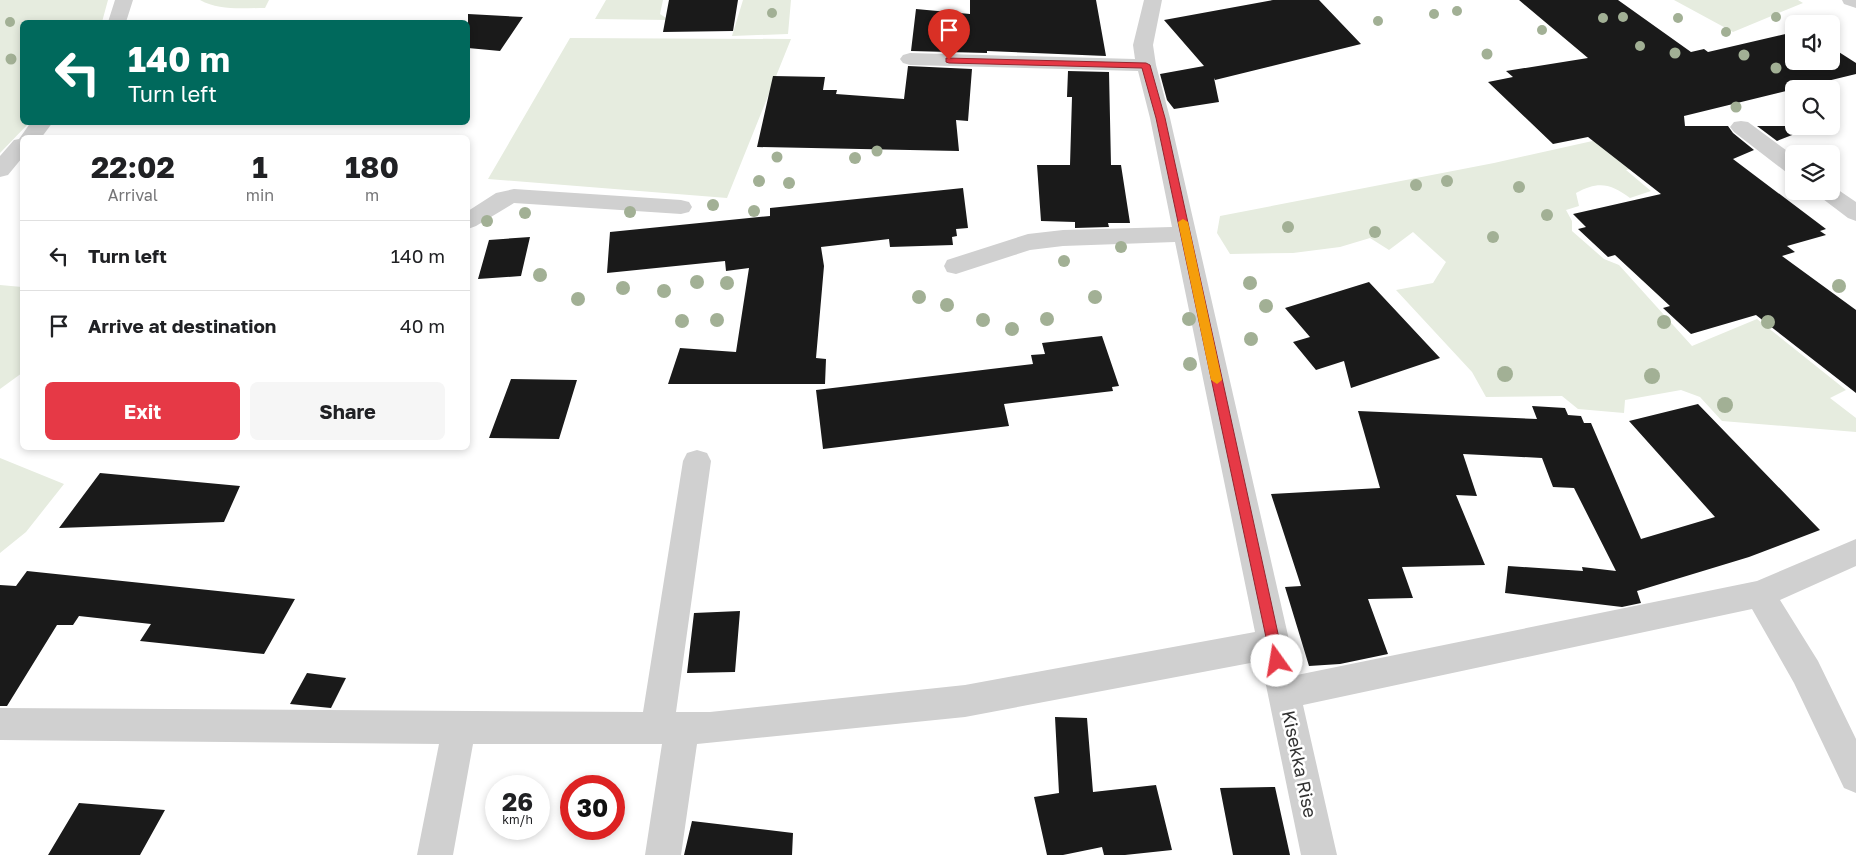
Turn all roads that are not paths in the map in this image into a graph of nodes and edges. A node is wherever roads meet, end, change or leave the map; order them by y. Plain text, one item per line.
1 (124, 0) edge
2 (1153, 0) edge
3 (1851, 0) edge
4 (1856, 2) edge
5 (118, 20) edge
6 (910, 59) dead end
7 (1146, 65) junction
8 (40, 125) edge
9 (1740, 127) dead end
10 (32, 135) edge
11 (20, 148) edge
12 (1785, 160) edge
13 (0, 170) edge
14 (1839, 200) edge
15 (681, 207) dead end
16 (1856, 213) edge
17 (470, 220) edge
18 (1185, 234) junction
19 (956, 266) dead end
20 (697, 461) dead end
21 (1856, 552) edge
22 (1760, 594) junction
23 (1273, 644) junction
24 (1286, 693) junction
25 (0, 724) edge
26 (460, 728) junction
27 (669, 728) junction
28 (1856, 776) edge
29 (435, 855) edge
30 (663, 855) edge
31 (1319, 855) edge

1 - 5 street
2 - 7 street, Kisekka Rise
3 - 4 street
6 - 7 street
7 - 18 street, Kisekka Rise
8 - 10 street
9 - 12 street
11 - 13 street
14 - 16 street
15 - 17 street
18 - 19 street
18 - 23 street, Kisekka Rise
20 - 27 street
21 - 22 street
22 - 24 street
22 - 28 street
23 - 24 street, Kisekka Rise
23 - 27 street
24 - 31 street, Kisekka Rise
25 - 26 street
26 - 27 street
26 - 29 street
27 - 30 street

